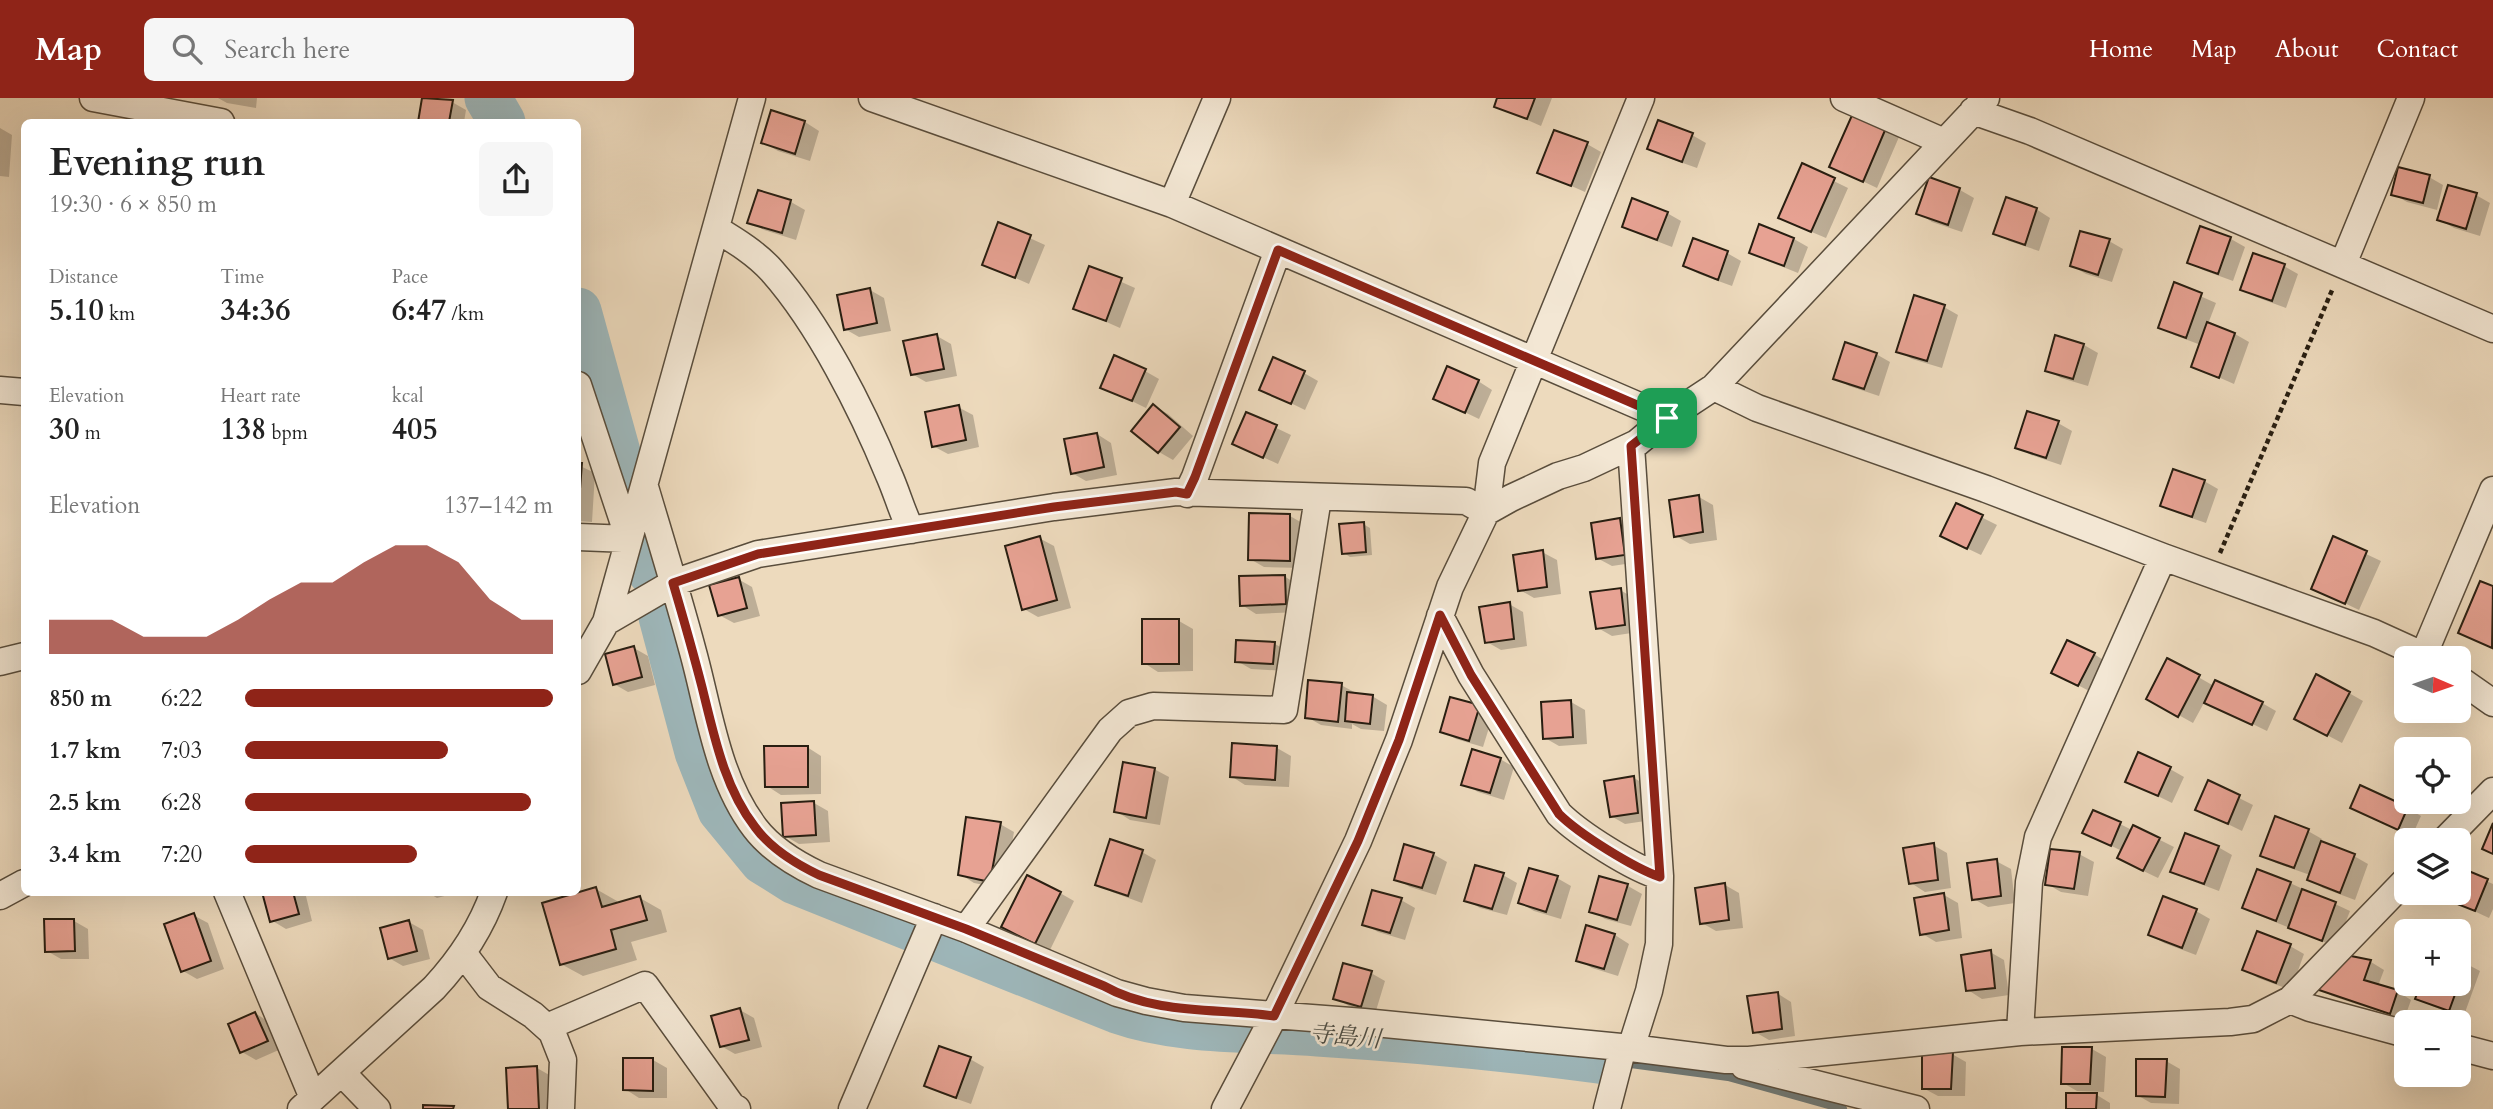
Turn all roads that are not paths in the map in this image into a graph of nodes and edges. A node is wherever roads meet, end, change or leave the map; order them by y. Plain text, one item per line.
1 (93, 98) edge
2 (752, 98) edge
3 (872, 98) edge
4 (1217, 98) edge
5 (1641, 98) edge
6 (1844, 98) edge
7 (2411, 98) edge
8 (1980, 104) edge
9 (187, 112) edge
10 (211, 119) edge
11 (1944, 142) junction
12 (1172, 204) junction
13 (716, 229) junction
14 (1278, 250) junction
15 (2343, 264) junction
16 (2493, 329) edge
17 (1533, 360) junction
18 (1714, 387) junction
19 (0, 390) edge
20 (21, 392) edge
21 (581, 394) edge
22 (1667, 418) junction
23 (1631, 446) junction
24 (645, 487) junction
25 (2493, 490) edge
26 (1187, 494) junction
27 (1318, 498) junction
28 (1486, 512) junction
29 (911, 530) junction
30 (581, 537) edge
31 (629, 539) junction
32 (2163, 557) junction
33 (673, 583) junction
34 (1440, 615) junction
35 (606, 622) junction
36 (2405, 646) edge
37 (2431, 646) edge
38 (21, 657) edge
39 (0, 662) edge
40 (581, 666) edge
41 (2471, 687) edge
42 (2493, 703) edge
43 (2493, 791) edge
44 (2457, 828) edge
45 (1660, 877) junction
46 (21, 885) edge
47 (2394, 892) edge
48 (0, 896) edge
49 (229, 896) edge
50 (492, 896) edge
51 (929, 927) junction
52 (966, 929) junction
53 (463, 953) junction
54 (2290, 1000) junction
55 (1270, 1024) junction
56 (547, 1027) junction
57 (2394, 1031) edge
58 (2020, 1032) junction
59 (2471, 1050) edge
60 (1623, 1055) junction
61 (2493, 1056) edge
62 (1726, 1060) junction
63 (342, 1073) junction
64 (307, 1103) edge
65 (377, 1109) edge
66 (561, 1109) edge
67 (737, 1109) edge
68 (852, 1109) edge
69 (1225, 1109) edge
70 (1607, 1109) edge
71 (1916, 1109) edge

1 - 9 street
2 - 13 street
3 - 12 street
4 - 12 street
5 - 17 street
6 - 11 street
7 - 15 street
8 - 11 street
8 - 15 street
9 - 10 street
11 - 18 street
12 - 14 street
13 - 24 street
13 - 29 street
14 - 17 street
14 - 26 street
15 - 16 street
17 - 22 street
17 - 28 street
18 - 22 street
18 - 32 street
19 - 20 street
21 - 31 street
22 - 23 street
23 - 28 street
23 - 45 street
24 - 31 street
24 - 33 street
25 - 37 street
26 - 27 street
26 - 29 street
27 - 28 street
27 - 52 street
28 - 34 street
29 - 33 street
30 - 31 street
31 - 35 street
32 - 36 street
32 - 58 street
33 - 35 street
33 - 51 street
34 - 45 street
34 - 55 street
35 - 40 street
38 - 39 street
41 - 42 street
43 - 44 street
45 - 60 street
46 - 48 street
47 - 54 street
49 - 64 street
50 - 53 street
51 - 52 street
51 - 68 street
52 - 55 street
53 - 56 street
53 - 63 street
54 - 57 street
54 - 58 street
55 - 60 street
55 - 69 street
56 - 66 street
56 - 67 street
58 - 62 street
59 - 61 street
60 - 62 street
60 - 70 street
62 - 71 street
63 - 64 street
63 - 65 street

